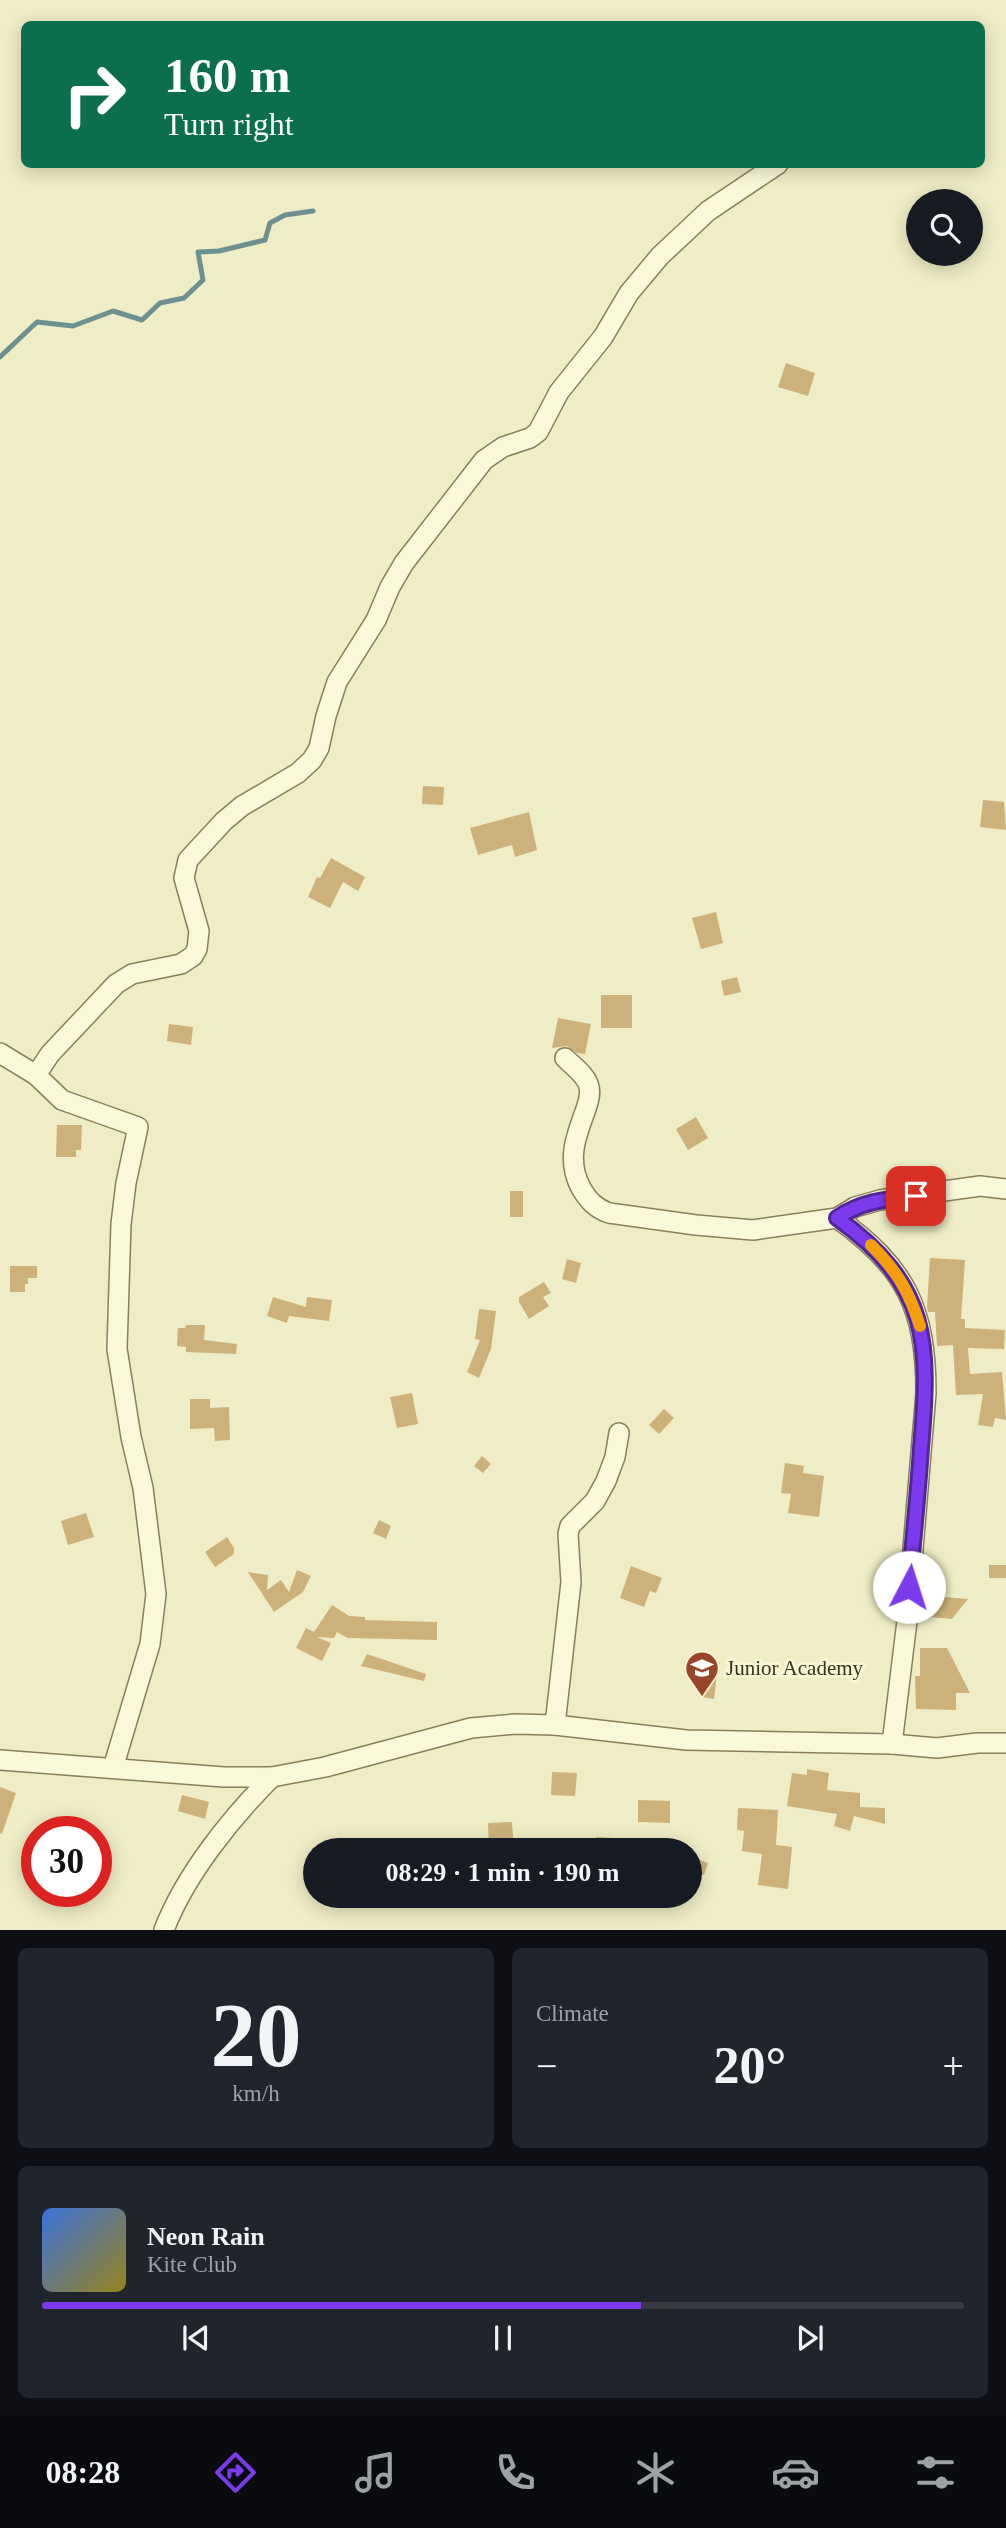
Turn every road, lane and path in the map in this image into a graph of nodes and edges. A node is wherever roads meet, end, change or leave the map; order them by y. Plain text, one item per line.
1 (772, 168) edge
2 (0, 1053) edge
3 (565, 1058) dead end
4 (36, 1075) junction
5 (1006, 1189) edge
6 (837, 1218) junction
7 (619, 1433) dead end
8 (555, 1725) junction
9 (892, 1744) junction
10 (1006, 1744) edge
11 (0, 1760) edge
12 (113, 1768) junction
13 (272, 1777) junction
14 (164, 1930) edge

1 - 4 street
2 - 4 street
3 - 6 street
4 - 12 street
5 - 6 street
6 - 9 street
7 - 8 street
8 - 9 street
8 - 13 street
9 - 10 street
11 - 12 street
12 - 13 street
13 - 14 street

